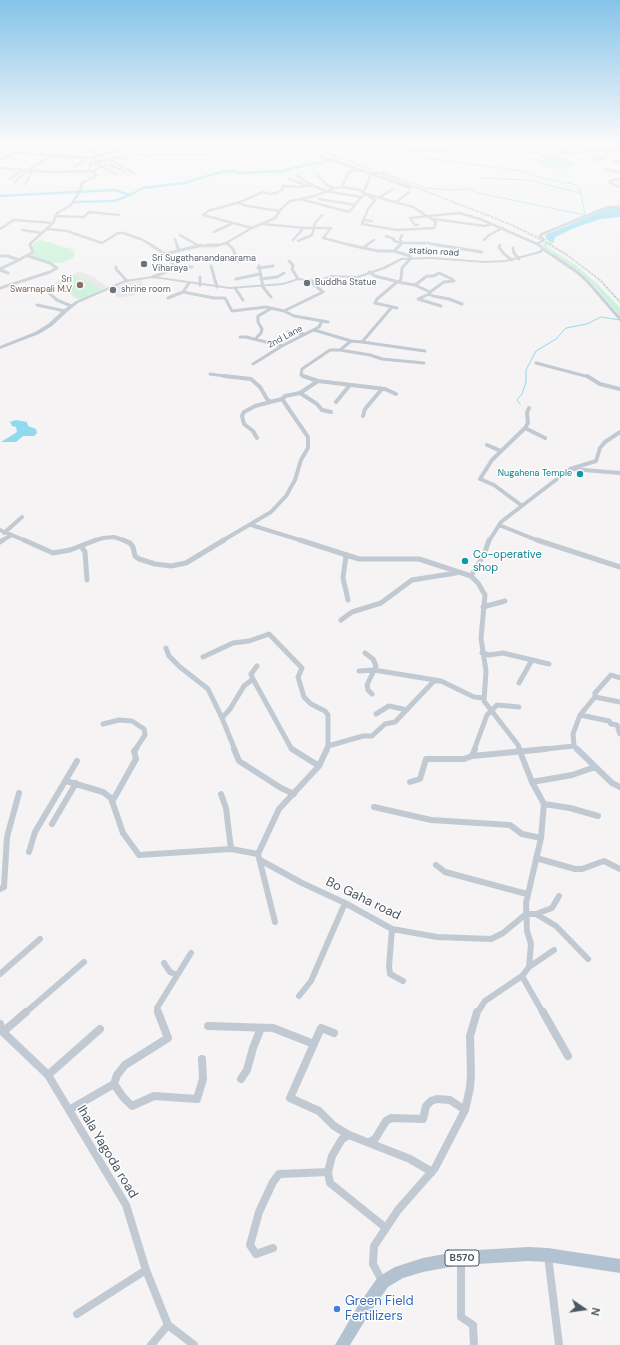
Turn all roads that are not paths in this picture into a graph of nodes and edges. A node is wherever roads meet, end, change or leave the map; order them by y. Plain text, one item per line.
1 (70, 206) edge
2 (226, 206) edge
3 (247, 206) edge
4 (285, 206) edge
5 (326, 206) edge
6 (354, 206) edge
7 (372, 206) edge
8 (409, 206) edge
9 (620, 206) edge
10 (280, 211) junction
11 (119, 215) dead end
12 (322, 215) dead end
13 (55, 216) junction
14 (430, 218) junction
15 (363, 220) junction
16 (372, 221) dead end
17 (53, 223) junction
18 (231, 224) junction
19 (262, 224) junction
20 (492, 224) junction
21 (418, 225) dead end
22 (252, 228) junction
23 (301, 228) junction
24 (313, 228) junction
25 (503, 228) junction
26 (0, 229) edge
27 (47, 229) junction
28 (22, 230) dead end
29 (214, 232) dead end
30 (42, 233) junction
31 (180, 235) dead end
32 (402, 235) dead end
33 (386, 236) dead end
34 (175, 238) dead end
35 (293, 240) dead end
36 (374, 240) dead end
37 (484, 240) dead end
38 (298, 241) dead end
39 (226, 243) junction
40 (402, 243) junction
41 (538, 244) junction
42 (500, 245) dead end
43 (199, 246) junction
44 (363, 248) junction
45 (514, 248) dead end
46 (543, 249) junction
47 (179, 251) junction
48 (394, 251) junction
49 (482, 252) dead end
50 (165, 254) junction
51 (0, 256) edge
52 (28, 256) junction
53 (411, 258) junction
54 (519, 259) junction
55 (19, 260) junction
56 (512, 260) junction
57 (289, 261) dead end
58 (238, 262) dead end
59 (212, 266) dead end
60 (273, 266) dead end
61 (116, 267) dead end
62 (192, 267) dead end
63 (176, 268) junction
64 (0, 270) edge
65 (369, 272) junction
66 (8, 273) dead end
67 (260, 274) junction
68 (284, 274) dead end
69 (153, 277) junction
70 (200, 277) dead end
71 (298, 278) junction
72 (236, 279) dead end
73 (261, 279) junction
74 (127, 281) junction
75 (310, 281) junction
76 (399, 282) junction
77 (190, 283) junction
78 (200, 285) junction
79 (262, 285) junction
80 (415, 285) junction
81 (217, 287) junction
82 (0, 288) edge
83 (235, 288) junction
84 (183, 292) junction
85 (49, 293) dead end
86 (429, 293) junction
87 (271, 297) dead end
88 (168, 298) dead end
89 (243, 300) dead end
90 (462, 304) dead end
91 (37, 306) dead end
92 (71, 306) junction
93 (441, 306) dead end
94 (392, 307) junction
95 (273, 308) junction
96 (397, 308) dead end
97 (65, 311) junction
98 (284, 311) junction
99 (620, 319) edge
100 (322, 321) junction
101 (328, 322) dead end
102 (314, 330) junction
103 (288, 332) dead end
104 (306, 334) junction
105 (240, 337) dead end
106 (258, 340) junction
107 (351, 341) junction
108 (362, 342) junction
109 (282, 346) junction
110 (0, 348) edge
111 (340, 350) junction
112 (425, 351) dead end
113 (424, 363) dead end
114 (536, 363) dead end
115 (253, 364) dead end
116 (210, 374) dead end
117 (318, 381) junction
118 (350, 385) junction
119 (382, 389) junction
120 (620, 389) edge
121 (300, 393) junction
122 (396, 394) dead end
123 (282, 400) junction
124 (271, 402) junction
125 (336, 402) dead end
126 (529, 408) dead end
127 (330, 412) dead end
128 (363, 416) dead end
129 (525, 428) junction
130 (620, 432) edge
131 (256, 438) dead end
132 (545, 438) dead end
133 (487, 445) dead end
134 (501, 451) junction
135 (572, 468) junction
136 (620, 473) edge
137 (521, 505) junction
138 (22, 517) dead end
139 (251, 525) junction
140 (499, 526) junction
141 (2, 532) edge
142 (10, 536) junction
143 (0, 542) edge
144 (81, 546) junction
145 (346, 556) junction
146 (620, 568) edge
147 (457, 572) junction
148 (471, 576) junction
149 (88, 580) dead end
150 (348, 600) dead end
151 (505, 601) dead end
152 (483, 608) junction
153 (341, 620) dead end
154 (166, 648) dead end
155 (365, 653) dead end
156 (482, 653) junction
157 (203, 657) dead end
158 (532, 660) junction
159 (549, 664) dead end
160 (258, 666) dead end
161 (374, 670) junction
162 (359, 671) dead end
163 (620, 678) edge
164 (253, 679) junction
165 (441, 681) junction
166 (519, 683) dead end
167 (372, 694) dead end
168 (595, 697) junction
169 (484, 698) junction
170 (620, 702) edge
171 (519, 707) dead end
172 (407, 710) junction
173 (490, 711) junction
174 (376, 714) dead end
175 (580, 715) junction
176 (222, 718) junction
177 (103, 724) dead end
178 (620, 734) edge
179 (328, 746) junction
180 (574, 746) junction
181 (521, 752) junction
182 (472, 756) junction
183 (77, 761) dead end
184 (319, 766) junction
185 (595, 766) junction
186 (66, 781) junction
187 (410, 782) dead end
188 (532, 782) junction
189 (76, 783) junction
190 (620, 787) edge
191 (19, 793) dead end
192 (221, 794) dead end
193 (294, 794) junction
194 (112, 802) junction
195 (544, 804) junction
196 (374, 807) dead end
197 (598, 816) dead end
198 (52, 824) dead end
199 (541, 838) junction
200 (231, 849) junction
201 (29, 852) dead end
202 (259, 857) junction
203 (536, 858) junction
204 (436, 865) dead end
205 (620, 869) edge
206 (0, 889) edge
207 (527, 894) junction
208 (559, 896) dead end
209 (345, 903) junction
210 (526, 914) junction
211 (536, 914) junction
212 (275, 922) dead end
213 (392, 929) junction
214 (40, 939) dead end
215 (554, 950) dead end
216 (191, 953) dead end
217 (588, 959) dead end
218 (84, 962) dead end
219 (164, 962) dead end
220 (529, 967) junction
221 (0, 974) edge
222 (177, 975) junction
223 (522, 976) junction
224 (403, 981) dead end
225 (299, 996) dead end
226 (208, 1026) dead end
227 (2, 1028) edge
228 (261, 1028) junction
229 (100, 1029) dead end
230 (334, 1033) dead end
231 (314, 1044) junction
232 (568, 1056) dead end
233 (202, 1059) dead end
234 (48, 1075) junction
235 (242, 1079) dead end
236 (114, 1084) junction
237 (68, 1110) junction
238 (465, 1110) junction
239 (349, 1135) junction
240 (369, 1142) junction
241 (328, 1172) junction
242 (432, 1172) junction
243 (386, 1228) junction
244 (273, 1248) dead end
245 (548, 1255) junction
246 (461, 1258) junction
247 (620, 1266) edge
248 (146, 1270) junction
249 (382, 1282) junction
250 (77, 1314) dead end
251 (168, 1325) junction
252 (151, 1345) edge
253 (194, 1345) edge
254 (342, 1345) edge
255 (474, 1345) edge
256 (559, 1345) edge

1 - 13 street
2 - 18 street
3 - 10 street
4 - 10 street
5 - 6 street
7 - 15 street
8 - 14 street
9 - 41 street
10 - 19 street
11 - 13 street
12 - 24 street
13 - 17 street
14 - 15 street
14 - 20 street
14 - 20 street
14 - 21 street
15 - 16 street
17 - 26 street
17 - 27 street
18 - 22 street
18 - 29 street
19 - 22 street
19 - 23 street
20 - 25 street
22 - 39 street
23 - 24 street
23 - 35 street
24 - 38 street
24 - 44 street
25 - 37 street
25 - 41 street
27 - 30 street
27 - 50 street
28 - 30 street
30 - 52 street
31 - 43 street
32 - 40 street
33 - 40 street
34 - 47 street
36 - 44 street
39 - 43 street
39 - 58 street
40 - 48 street
40 - 49 street
41 - 46 street
42 - 56 street
43 - 47 street
44 - 48 street
45 - 54 street
46 - 54 street, station road
46 - 99 street
47 - 50 street
48 - 53 street
50 - 63 street
51 - 55 street
52 - 55 street
52 - 82 street
53 - 56 street, station road
53 - 65 street, station road
53 - 76 street
54 - 56 street, station road
55 - 64 street
57 - 71 street
59 - 81 street
60 - 67 street
61 - 74 street
62 - 63 street
63 - 69 street
64 - 66 street
65 - 75 street, station road
65 - 76 street
67 - 72 street
67 - 73 street
68 - 73 street
69 - 74 street
69 - 77 street
70 - 78 street
71 - 75 street, station road
71 - 79 street
73 - 79 street
74 - 92 street
75 - 98 street
76 - 80 street
76 - 94 street
77 - 78 street
77 - 84 street
78 - 81 street
79 - 83 street
79 - 87 street
80 - 86 street
80 - 86 street
81 - 83 street
83 - 89 street
84 - 88 street
84 - 95 street
85 - 92 street
86 - 90 street
86 - 93 street
91 - 97 street
92 - 97 street
94 - 96 street
94 - 108 street
95 - 98 street
95 - 106 street
97 - 110 street
98 - 100 street
100 - 101 street
100 - 102 street, 2nd Lane
102 - 104 street, 2nd Lane
102 - 107 street
103 - 104 street
104 - 109 street, 2nd Lane
105 - 106 street
106 - 109 street
107 - 108 street
107 - 111 street
108 - 112 street
109 - 115 street, 2nd Lane
111 - 113 street
111 - 117 street
114 - 120 street
116 - 124 street
117 - 118 street
117 - 121 street
118 - 119 street
118 - 125 street
119 - 122 street
119 - 128 street
121 - 123 street
121 - 127 street
123 - 124 street
123 - 139 street
124 - 131 street
126 - 129 street
129 - 132 street
129 - 134 street
130 - 135 street
133 - 134 street
134 - 137 street
135 - 136 street
135 - 137 street
137 - 140 street
138 - 141 street
139 - 144 street
139 - 145 street
140 - 146 street
140 - 148 street
141 - 142 street
142 - 143 street
142 - 144 street
144 - 149 street
145 - 147 street
145 - 150 street
147 - 148 street
147 - 153 street
148 - 152 street
151 - 152 street
152 - 156 street
154 - 176 street
155 - 161 street
156 - 158 street
156 - 169 street
157 - 179 street
158 - 159 street
158 - 166 street
160 - 164 street
161 - 162 street
161 - 165 street
161 - 167 street
163 - 168 street
164 - 176 street
164 - 184 street
165 - 169 street
165 - 172 street
168 - 170 street
168 - 175 street
169 - 173 street
171 - 173 street
172 - 174 street
172 - 179 street
173 - 181 street
173 - 182 street
175 - 178 street
175 - 180 street
176 - 193 street
177 - 194 street
179 - 184 street
180 - 181 street
180 - 185 street
181 - 182 street
181 - 188 street
182 - 187 street
183 - 186 street
184 - 193 street
185 - 188 street
185 - 190 street
186 - 189 street
186 - 201 street
188 - 195 street
189 - 194 street
189 - 198 street
191 - 206 street
192 - 200 street
193 - 202 street
194 - 200 street, Bo Gaha road
195 - 197 street
195 - 199 street
196 - 199 street
199 - 203 street
200 - 202 street, Bo Gaha road
202 - 209 street, Bo Gaha road
202 - 212 street
203 - 205 street
203 - 207 street
204 - 207 street
207 - 210 street
208 - 211 street
209 - 213 street, Bo Gaha road
209 - 225 street
210 - 211 street
210 - 213 street, Bo Gaha road
210 - 220 street
211 - 217 street
213 - 224 street
214 - 221 street
215 - 220 street
216 - 222 street
218 - 227 street
219 - 222 street
220 - 223 street
222 - 236 street
223 - 232 street
223 - 238 street
226 - 228 street
227 - 234 street, Ihala Yagoda road
228 - 231 street
228 - 235 street
229 - 234 street
230 - 231 street
231 - 239 street
233 - 236 street
234 - 237 street, Ihala Yagoda road
236 - 237 street
237 - 248 street, Ihala Yagoda road
238 - 240 street
238 - 242 street
239 - 240 street
239 - 241 street
240 - 242 street
241 - 243 street
241 - 244 street
242 - 243 street
243 - 249 street
245 - 246 main road, B570
245 - 247 main road, B570
245 - 256 street
246 - 249 main road, B570
246 - 255 street
248 - 250 street
248 - 251 street, Ihala Yagoda road
249 - 254 main road, B570
251 - 252 street
251 - 253 street

